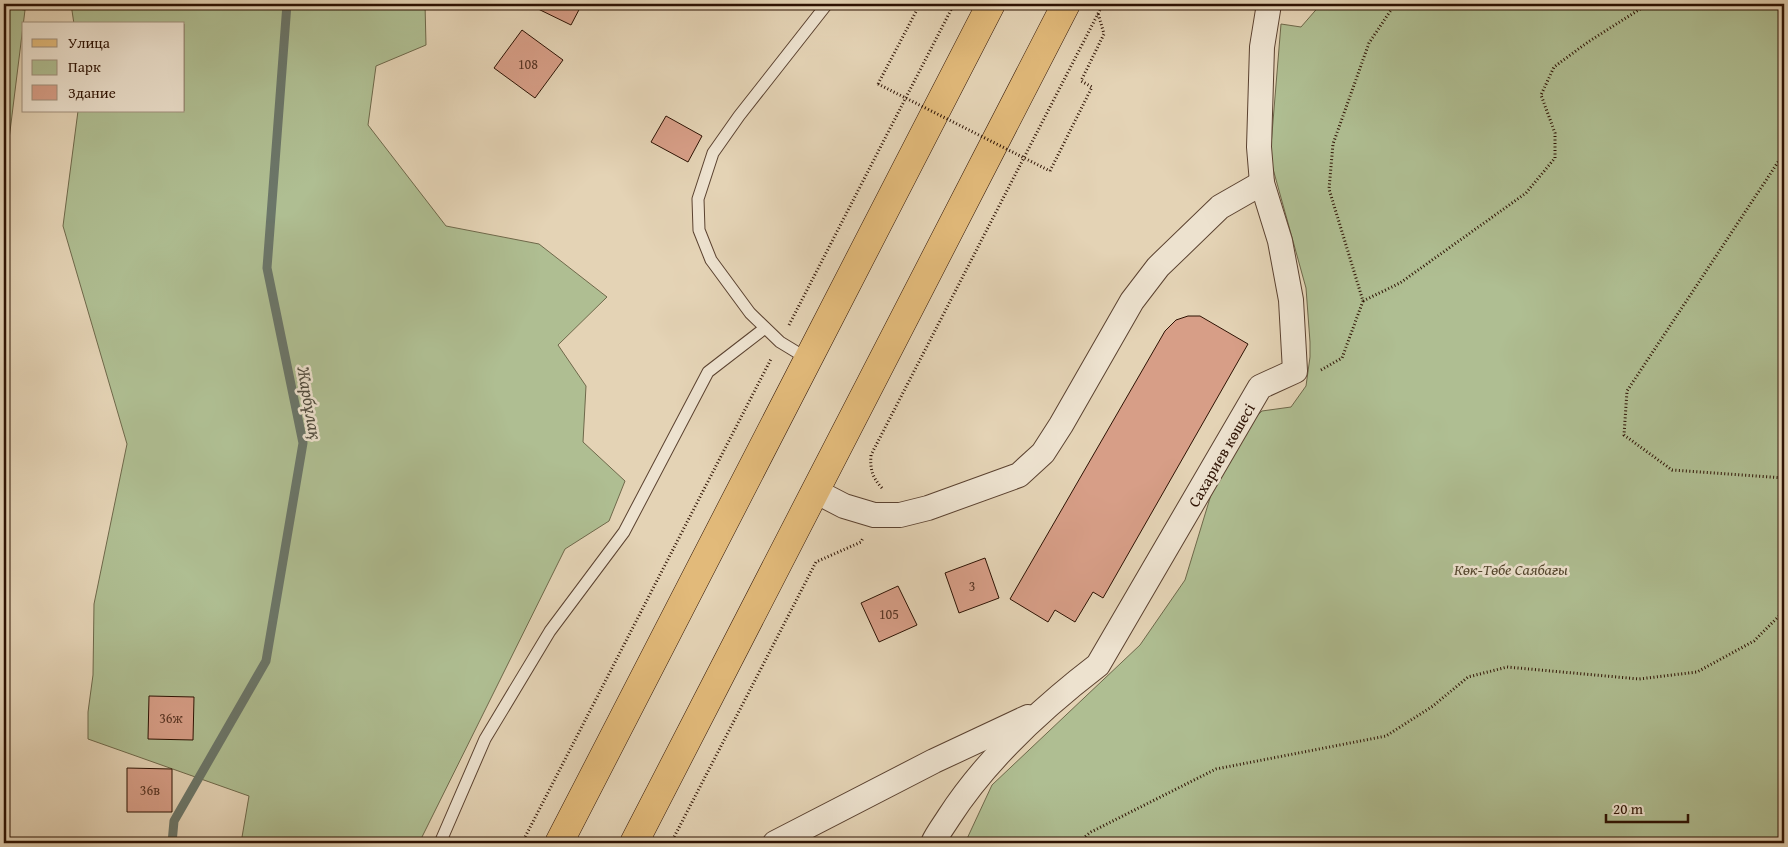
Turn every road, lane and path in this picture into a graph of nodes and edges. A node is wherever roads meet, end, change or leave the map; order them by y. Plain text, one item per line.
1 (826, 4) edge
2 (920, 4) edge
3 (940, 4) edge
4 (954, 4) edge
5 (991, 4) edge
6 (1066, 4) edge
7 (1103, 4) edge
8 (1269, 4) edge
9 (1395, 4) edge
10 (1648, 4) edge
11 (951, 9) junction
12 (1098, 12) junction
13 (1784, 153) edge
14 (1262, 183) junction
15 (1363, 301) junction
16 (765, 328) junction
17 (780, 342) junction
18 (808, 359) junction
19 (1295, 372) junction
20 (1784, 478) edge
21 (815, 491) junction
22 (885, 492) dead end
23 (861, 542) dead end
24 (1784, 611) edge
25 (1044, 711) junction
26 (440, 843) edge
27 (522, 843) edge
28 (559, 843) edge
29 (634, 843) edge
30 (671, 843) edge
31 (775, 843) edge
32 (933, 843) edge
33 (1077, 843) edge

1 - 16 lane
2 - 12 path, bridge
3 - 11 path
4 - 11 path
5 - 18 main road
6 - 21 main road
7 - 12 path
8 - 14 street
9 - 15 path
10 - 15 path
11 - 17 path
12 - 22 path
13 - 20 path
14 - 19 street
14 - 21 street
15 - 19 path
16 - 17 lane
16 - 26 lane
17 - 18 lane
17 - 27 path
18 - 28 main road
19 - 25 street, Сахариев көшесі
21 - 29 main road
23 - 30 path
24 - 33 path
25 - 31 street
25 - 32 street, Сахариев көшесі

